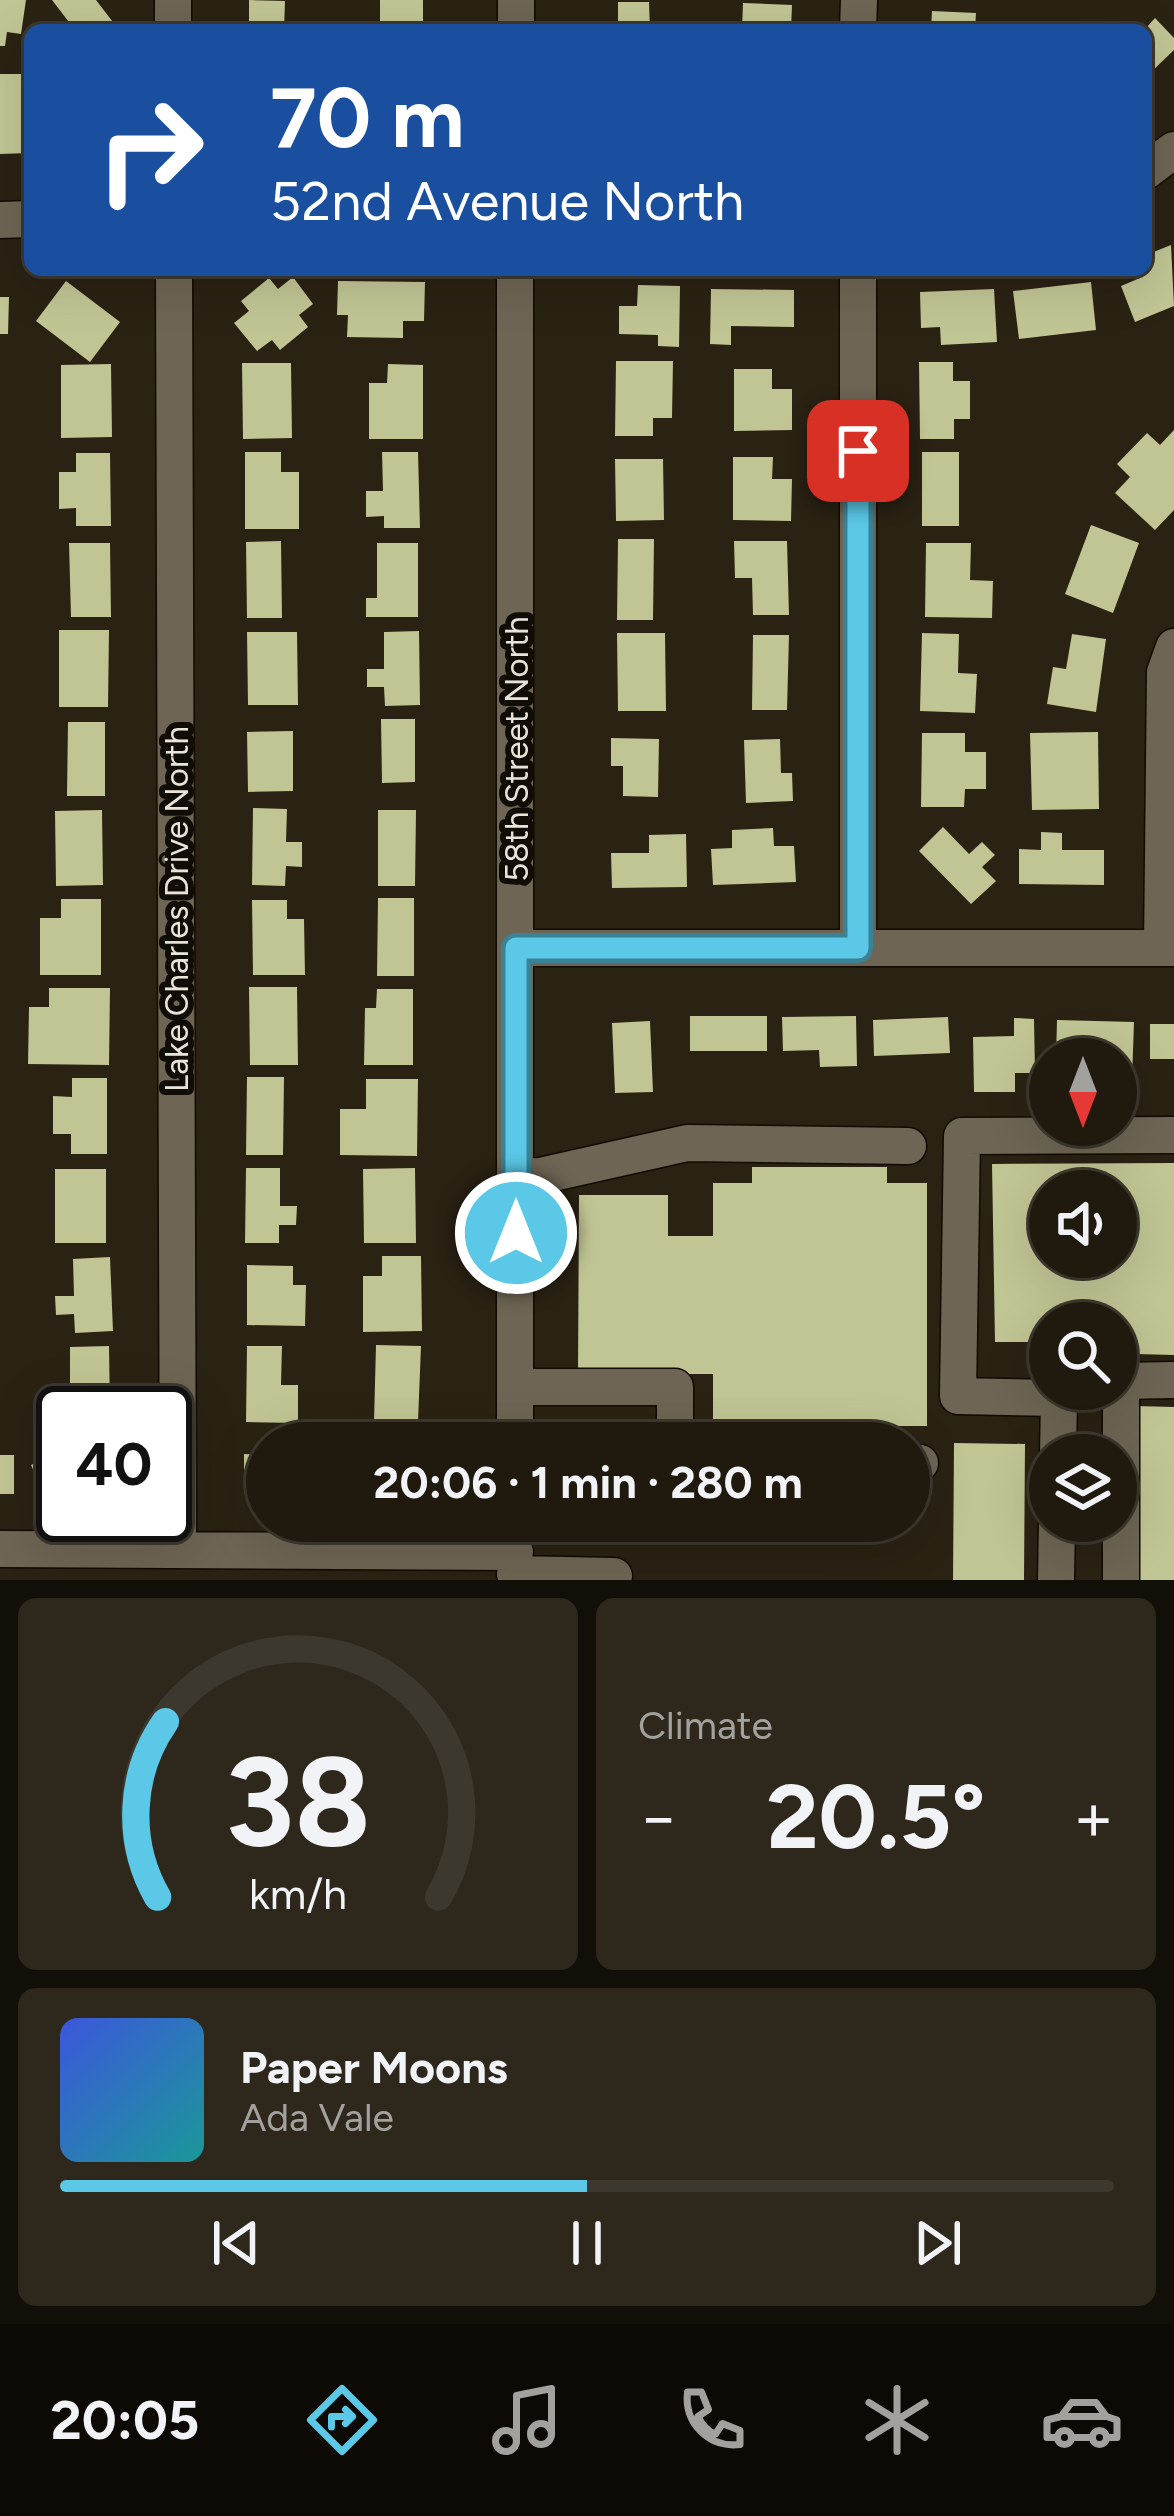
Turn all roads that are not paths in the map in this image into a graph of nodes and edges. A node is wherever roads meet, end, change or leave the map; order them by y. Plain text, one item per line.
1 (174, 276) edge
2 (515, 276) edge
3 (858, 276) edge
4 (1174, 647) edge
5 (516, 948) junction
6 (858, 948) junction
7 (1168, 948) edge
8 (1174, 1135) edge
9 (908, 1146) dead end
10 (516, 1177) junction
11 (1174, 1380) edge
12 (515, 1387) junction
13 (515, 1422) edge
14 (675, 1422) edge
15 (1058, 1434) edge
16 (1057, 1542) edge
17 (0, 1549) edge
18 (178, 1549) junction
19 (515, 1557) edge
20 (614, 1576) dead end
21 (1056, 1580) edge
22 (1120, 1580) edge

1 - 18 street, Lake Charles Drive North
2 - 5 street, 58th Street North
3 - 6 street
4 - 7 street
5 - 6 street
5 - 10 street, 58th Street North
6 - 7 street
8 - 15 street
9 - 10 street
10 - 12 street, 58th Street North
11 - 22 street
12 - 13 street, 58th Street North
12 - 14 street
16 - 21 street
17 - 18 street
18 - 19 street
19 - 20 street

